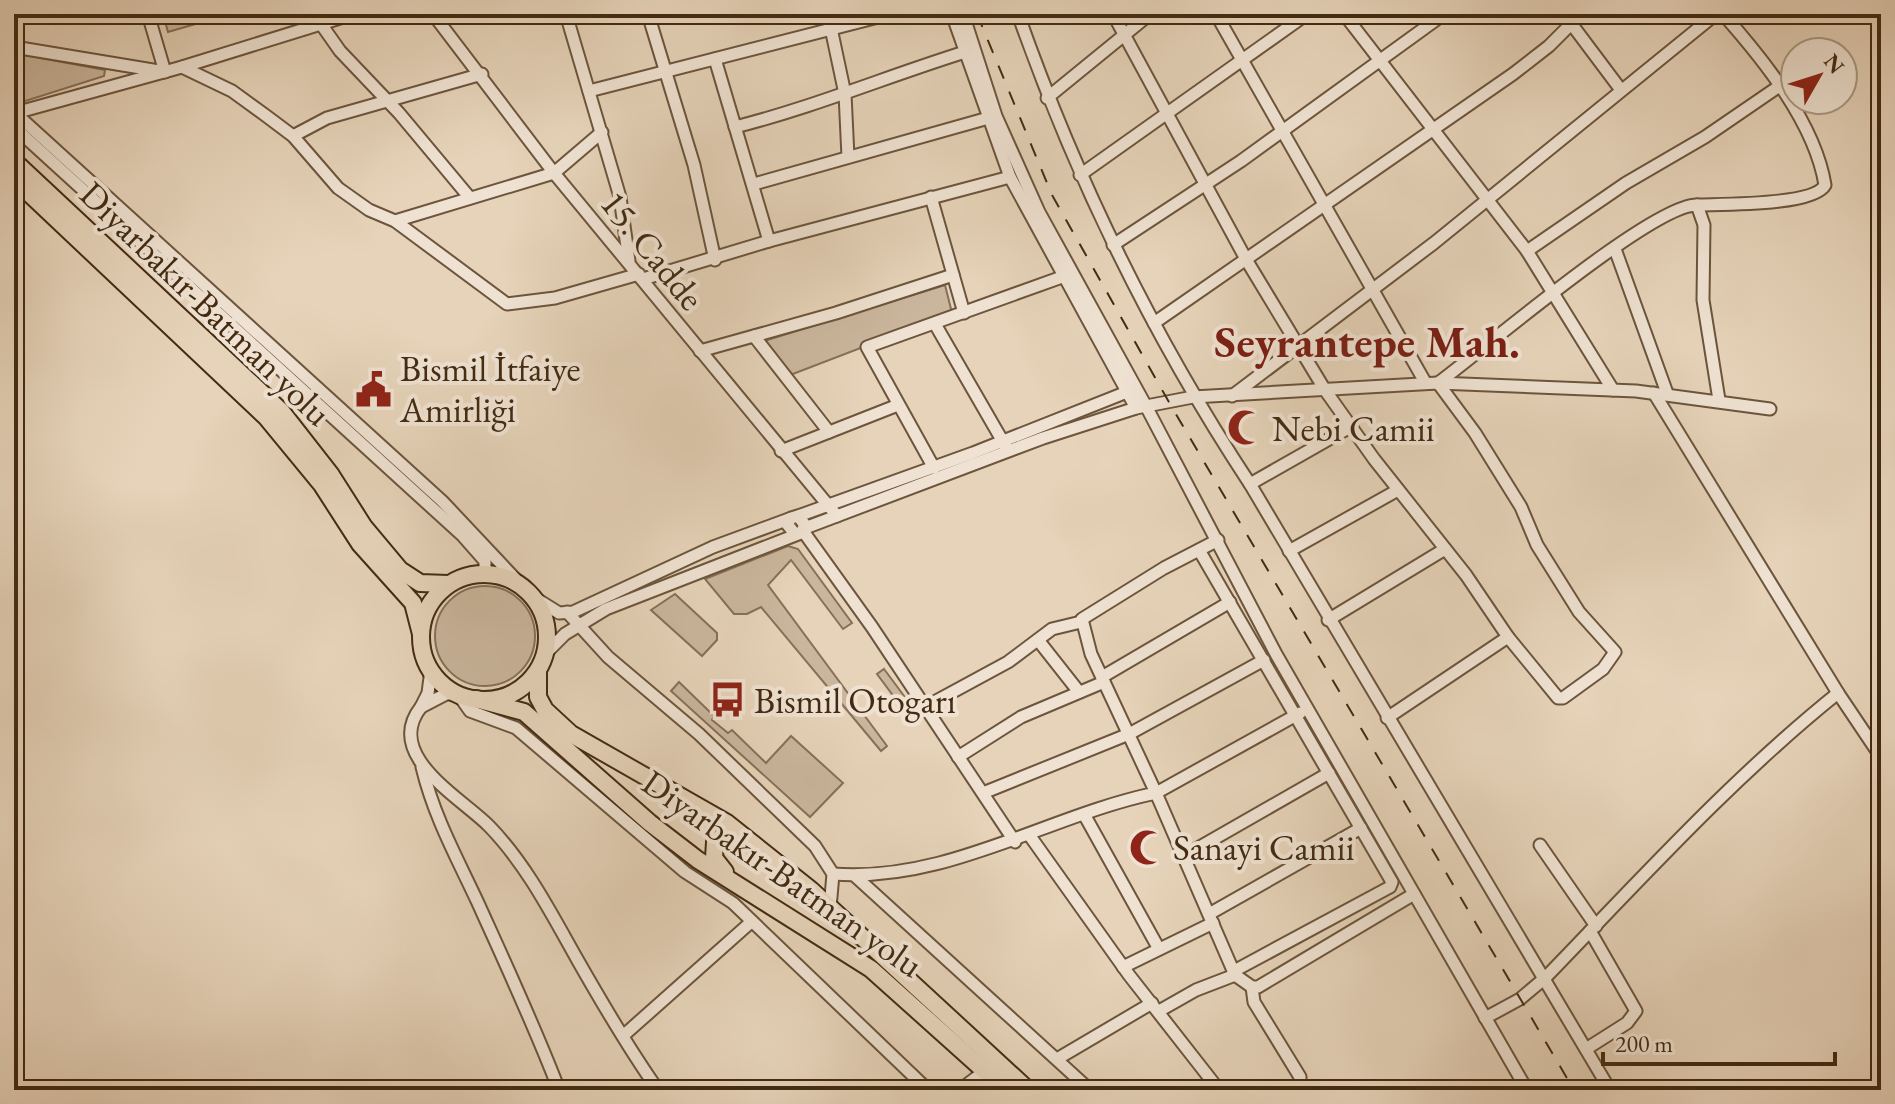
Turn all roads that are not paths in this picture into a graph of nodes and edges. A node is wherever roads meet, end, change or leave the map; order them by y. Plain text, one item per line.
1 (148, 14) edge
2 (304, 14) edge
3 (353, 14) edge
4 (433, 14) edge
5 (566, 14) edge
6 (648, 14) edge
7 (890, 14) edge
8 (952, 14) edge
9 (963, 14) edge
10 (1018, 14) edge
11 (1113, 14) edge
12 (1150, 14) edge
13 (1216, 14) edge
14 (1307, 14) edge
15 (1344, 14) edge
16 (1444, 14) edge
17 (1581, 14) edge
18 (1716, 14) edge
19 (1723, 14) edge
20 (1567, 18) edge
21 (830, 20) edge
22 (321, 24) junction
23 (307, 28) junction
24 (1125, 36) junction
25 (14, 47) edge
26 (965, 52) junction
27 (715, 59) junction
28 (1242, 59) junction
29 (1380, 59) junction
30 (182, 67) junction
31 (667, 71) junction
32 (165, 72) junction
33 (482, 74) junction
34 (1779, 83) edge
35 (1779, 86) edge
36 (1621, 90) junction
37 (589, 91) junction
38 (845, 94) junction
39 (1047, 98) junction
40 (387, 102) junction
41 (14, 112) edge
42 (1164, 113) junction
43 (1796, 116) edge
44 (992, 117) junction
45 (14, 127) edge
46 (735, 127) junction
47 (1284, 129) junction
48 (1435, 130) junction
49 (602, 132) junction
50 (293, 136) junction
51 (848, 157) junction
52 (14, 161) edge
53 (554, 173) junction
54 (1080, 175) junction
55 (1010, 177) junction
56 (14, 179) edge
57 (754, 184) junction
58 (1204, 184) junction
59 (931, 197) junction
60 (470, 198) junction
61 (1489, 198) junction
62 (1697, 205) junction
63 (1323, 207) junction
64 (395, 221) junction
65 (769, 241) junction
66 (1113, 245) junction
67 (1615, 249) junction
68 (1527, 251) junction
69 (715, 260) junction
70 (1247, 261) junction
71 (630, 262) junction
72 (953, 275) junction
73 (641, 277) junction
74 (1062, 277) junction
75 (1374, 290) junction
76 (1553, 292) junction
77 (964, 313) junction
78 (1154, 323) junction
79 (935, 324) junction
80 (754, 336) junction
81 (1299, 349) junction
82 (700, 351) junction
83 (1431, 382) junction
84 (1132, 390) junction
85 (1325, 390) junction
86 (1613, 390) junction
87 (1661, 393) junction
88 (1231, 396) junction
89 (1193, 397) junction
90 (1719, 400) junction
91 (898, 405) junction
92 (1142, 408) junction
93 (1770, 409) dead end
94 (1352, 426) junction
95 (829, 432) junction
96 (1006, 446) junction
97 (781, 451) junction
98 (934, 468) junction
99 (1250, 484) junction
100 (1398, 490) junction
101 (828, 505) junction
102 (837, 516) junction
103 (793, 518) junction
104 (801, 531) junction
105 (1218, 540) junction
106 (1445, 549) junction
107 (1199, 550) junction
108 (1289, 551) junction
109 (485, 573) junction
110 (448, 584) junction
111 (521, 585) junction
112 (535, 598) junction
113 (1230, 602) junction
114 (567, 612) junction
115 (1328, 620) junction
116 (1081, 622) junction
117 (577, 626) junction
118 (421, 634) junction
119 (1508, 637) junction
120 (1038, 640) junction
121 (546, 653) junction
122 (1264, 660) junction
123 (431, 670) junction
124 (538, 671) junction
125 (1103, 680) junction
126 (1079, 692) junction
127 (1838, 693) junction
128 (458, 694) junction
129 (476, 699) junction
130 (421, 707) junction
131 (925, 707) junction
132 (1308, 710) junction
133 (1296, 716) junction
134 (1387, 718) junction
135 (1129, 734) junction
136 (958, 757) junction
137 (1881, 757) edge
138 (422, 764) junction
139 (1329, 773) junction
140 (983, 793) junction
141 (1156, 793) junction
142 (1085, 816) junction
143 (1361, 828) junction
144 (1030, 836) junction
145 (1015, 842) junction
146 (753, 843) junction
147 (1540, 845) dead end
148 (1184, 856) junction
149 (833, 874) junction
150 (855, 876) junction
151 (739, 885) junction
152 (1414, 894) junction
153 (830, 908) junction
154 (1211, 918) junction
155 (750, 923) junction
156 (1593, 928) junction
157 (1159, 949) junction
158 (1123, 967) junction
159 (1234, 973) junction
160 (1545, 978) junction
161 (1252, 987) junction
162 (1156, 1007) junction
163 (1485, 1018) junction
164 (624, 1035) junction
165 (1586, 1049) junction
166 (1057, 1059) junction
167 (985, 1071) junction
168 (559, 1090) edge
169 (658, 1090) edge
170 (928, 1090) edge
171 (960, 1090) edge
172 (1006, 1090) edge
173 (1028, 1090) edge
174 (1090, 1090) edge
175 (1219, 1090) edge
176 (1300, 1090) edge
177 (1527, 1090) edge
178 (1610, 1090) edge

1 - 32 street
2 - 23 street
3 - 22 street
4 - 33 street, 15. Cadde
5 - 37 street
6 - 31 street
7 - 21 street
8 - 26 street
9 - 44 street
10 - 39 street
11 - 24 street
12 - 24 street
13 - 28 street
14 - 28 street
15 - 29 street
16 - 29 street
17 - 20 street
18 - 36 street
19 - 34 street
20 - 36 street
20 - 48 street
21 - 27 street
21 - 38 street
22 - 23 street
22 - 40 street
23 - 30 street
24 - 39 street
24 - 42 street
25 - 32 street
26 - 38 street
26 - 44 street
27 - 31 street
27 - 46 street
28 - 42 street
28 - 47 street
29 - 47 street
29 - 48 street
30 - 32 street
30 - 50 street
31 - 37 street
31 - 69 street
32 - 41 street
33 - 40 street
33 - 53 street, 15. Cadde
35 - 68 street
36 - 61 street
37 - 49 street
38 - 46 street
38 - 51 street
39 - 54 street
40 - 50 street
40 - 60 street
41 - 111 street
42 - 54 street
42 - 58 street
43 - 62 street
44 - 51 street
44 - 55 street
44 - 84 street
45 - 109 street
46 - 57 street
47 - 58 street
47 - 63 street
48 - 61 street
48 - 63 street
49 - 53 street
49 - 71 street
50 - 64 street
51 - 57 street
52 - 110 highway, Diyarbakır-Batman yolu
53 - 60 street
53 - 71 street, 15. Cadde
54 - 66 street
55 - 59 street
55 - 74 street
56 - 118 highway, Diyarbakır-Batman yolu
57 - 65 street
58 - 66 street
58 - 70 street
59 - 65 street
59 - 72 street
60 - 64 street
61 - 68 street
61 - 75 street
62 - 67 street
62 - 90 street
63 - 70 street
63 - 75 street
64 - 73 street
65 - 69 street
66 - 78 street
67 - 76 street
67 - 87 street
68 - 76 street
69 - 73 street
70 - 78 street
70 - 81 street
71 - 73 street, 15. Cadde
72 - 77 street
72 - 80 street
73 - 82 street, 15. Cadde
74 - 77 street
74 - 84 street
75 - 81 street
75 - 83 street
76 - 83 street
76 - 86 street
77 - 79 street
78 - 89 street
79 - 91 street
79 - 96 street
80 - 82 street
80 - 95 street
81 - 85 street
81 - 88 street
82 - 97 street, 15. Cadde
83 - 85 street
83 - 86 street
83 - 119 street
84 - 92 street
84 - 96 street
85 - 88 street
85 - 94 street
86 - 87 street
87 - 90 street
87 - 127 street
88 - 89 street
89 - 92 street
89 - 99 street
90 - 93 street
91 - 95 street
91 - 98 street
92 - 96 street
92 - 105 street
94 - 99 street
94 - 100 street
95 - 97 street
96 - 98 street
96 - 102 street
97 - 101 street, 15. Cadde
98 - 101 street
99 - 108 street
100 - 106 street
100 - 108 street
101 - 102 street, 15. Cadde
101 - 103 street
102 - 104 street
103 - 104 street
103 - 114 street
104 - 117 street
104 - 131 street
105 - 107 street
105 - 132 street
106 - 115 street
106 - 119 street
107 - 113 street
107 - 116 street
108 - 115 street
109 - 110 highway
109 - 111 highway
110 - 118 highway
111 - 112 highway
112 - 114 street
112 - 121 highway
113 - 122 street
113 - 125 street
114 - 117 street
115 - 134 street
116 - 120 street
116 - 125 street
117 - 121 street
117 - 149 street
118 - 123 highway
119 - 134 street
120 - 126 street
120 - 131 street
121 - 124 highway
122 - 133 street
122 - 135 street
123 - 128 highway
123 - 130 street
124 - 129 highway
124 - 146 highway, Diyarbakır-Batman yolu
125 - 126 street
125 - 135 street
126 - 136 street
127 - 137 street
127 - 156 street
128 - 129 highway
128 - 130 street
128 - 155 street
129 - 151 highway, Diyarbakır-Batman yolu
130 - 138 street
131 - 136 street
132 - 133 street
132 - 152 street
133 - 139 street
133 - 141 street
134 - 160 street
135 - 140 street
135 - 141 street
136 - 140 street
138 - 164 street
138 - 168 street
139 - 143 street
139 - 148 street
140 - 145 street
141 - 142 street
141 - 148 street
142 - 144 street
142 - 157 street
143 - 154 street
143 - 159 street
144 - 145 street
144 - 158 street
145 - 150 street
146 - 151 highway
146 - 153 highway, Diyarbakır-Batman yolu
147 - 156 street
148 - 154 street
149 - 150 street
149 - 153 street
150 - 166 street
151 - 167 highway, Diyarbakır-Batman yolu
152 - 161 street
152 - 163 street
153 - 173 highway, Diyarbakır-Batman yolu
154 - 157 street
154 - 159 street
155 - 164 street
155 - 170 street
156 - 160 street
156 - 165 street
157 - 158 street
158 - 162 street
159 - 161 street
159 - 162 street
160 - 163 street
160 - 165 street
161 - 176 street
162 - 166 street
162 - 175 street
163 - 177 street
164 - 169 street
165 - 178 street
166 - 174 street
167 - 171 street
167 - 172 highway, Diyarbakır-Batman yolu

